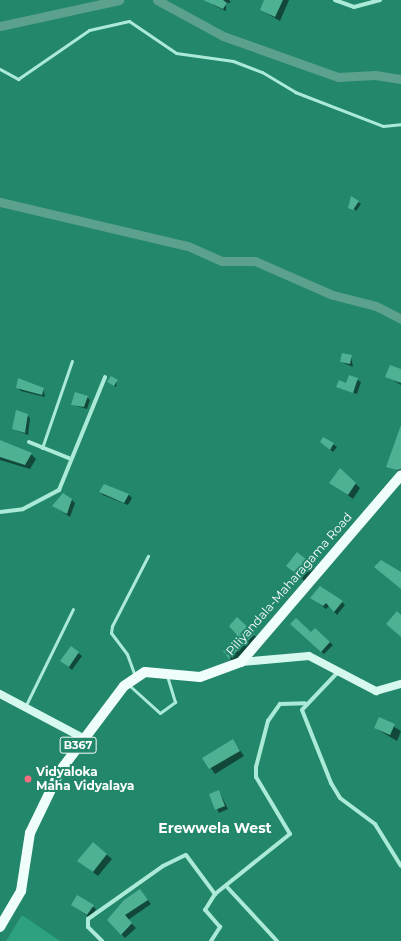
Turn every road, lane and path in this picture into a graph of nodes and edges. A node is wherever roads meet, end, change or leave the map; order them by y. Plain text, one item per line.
1 (335, 0) edge
2 (380, 0) edge
3 (0, 69) edge
4 (401, 124) edge
5 (72, 361) dead end
6 (105, 378) dead end
7 (29, 442) dead end
8 (42, 448) junction
9 (71, 459) junction
10 (401, 475) edge
11 (0, 512) edge
12 (148, 556) dead end
13 (73, 608) dead end
14 (241, 662) junction
15 (338, 672) junction
16 (166, 673) junction
17 (131, 679) junction
18 (401, 684) edge
19 (0, 694) edge
20 (305, 703) junction
21 (25, 707) junction
22 (83, 738) junction
23 (401, 866) edge
24 (227, 887) junction
25 (215, 894) junction
26 (0, 927) edge
27 (102, 941) edge
28 (211, 941) edge
29 (277, 941) edge

1 - 2 street
3 - 4 lane
5 - 8 lane
6 - 9 street
7 - 8 street
8 - 9 street
9 - 11 street
10 - 14 main road, Piliyandala-Maharagama Road
12 - 17 lane
13 - 21 lane
14 - 15 street
14 - 16 main road, Piliyandala-Maharagama Road
15 - 18 street
15 - 20 street
16 - 17 main road, Piliyandala-Maharagama Road
16 - 17 lane
17 - 22 main road, B367
19 - 21 street
20 - 23 street
20 - 24 street
21 - 22 street
22 - 26 main road, B367
24 - 25 street
24 - 29 street
25 - 27 street
25 - 28 street

